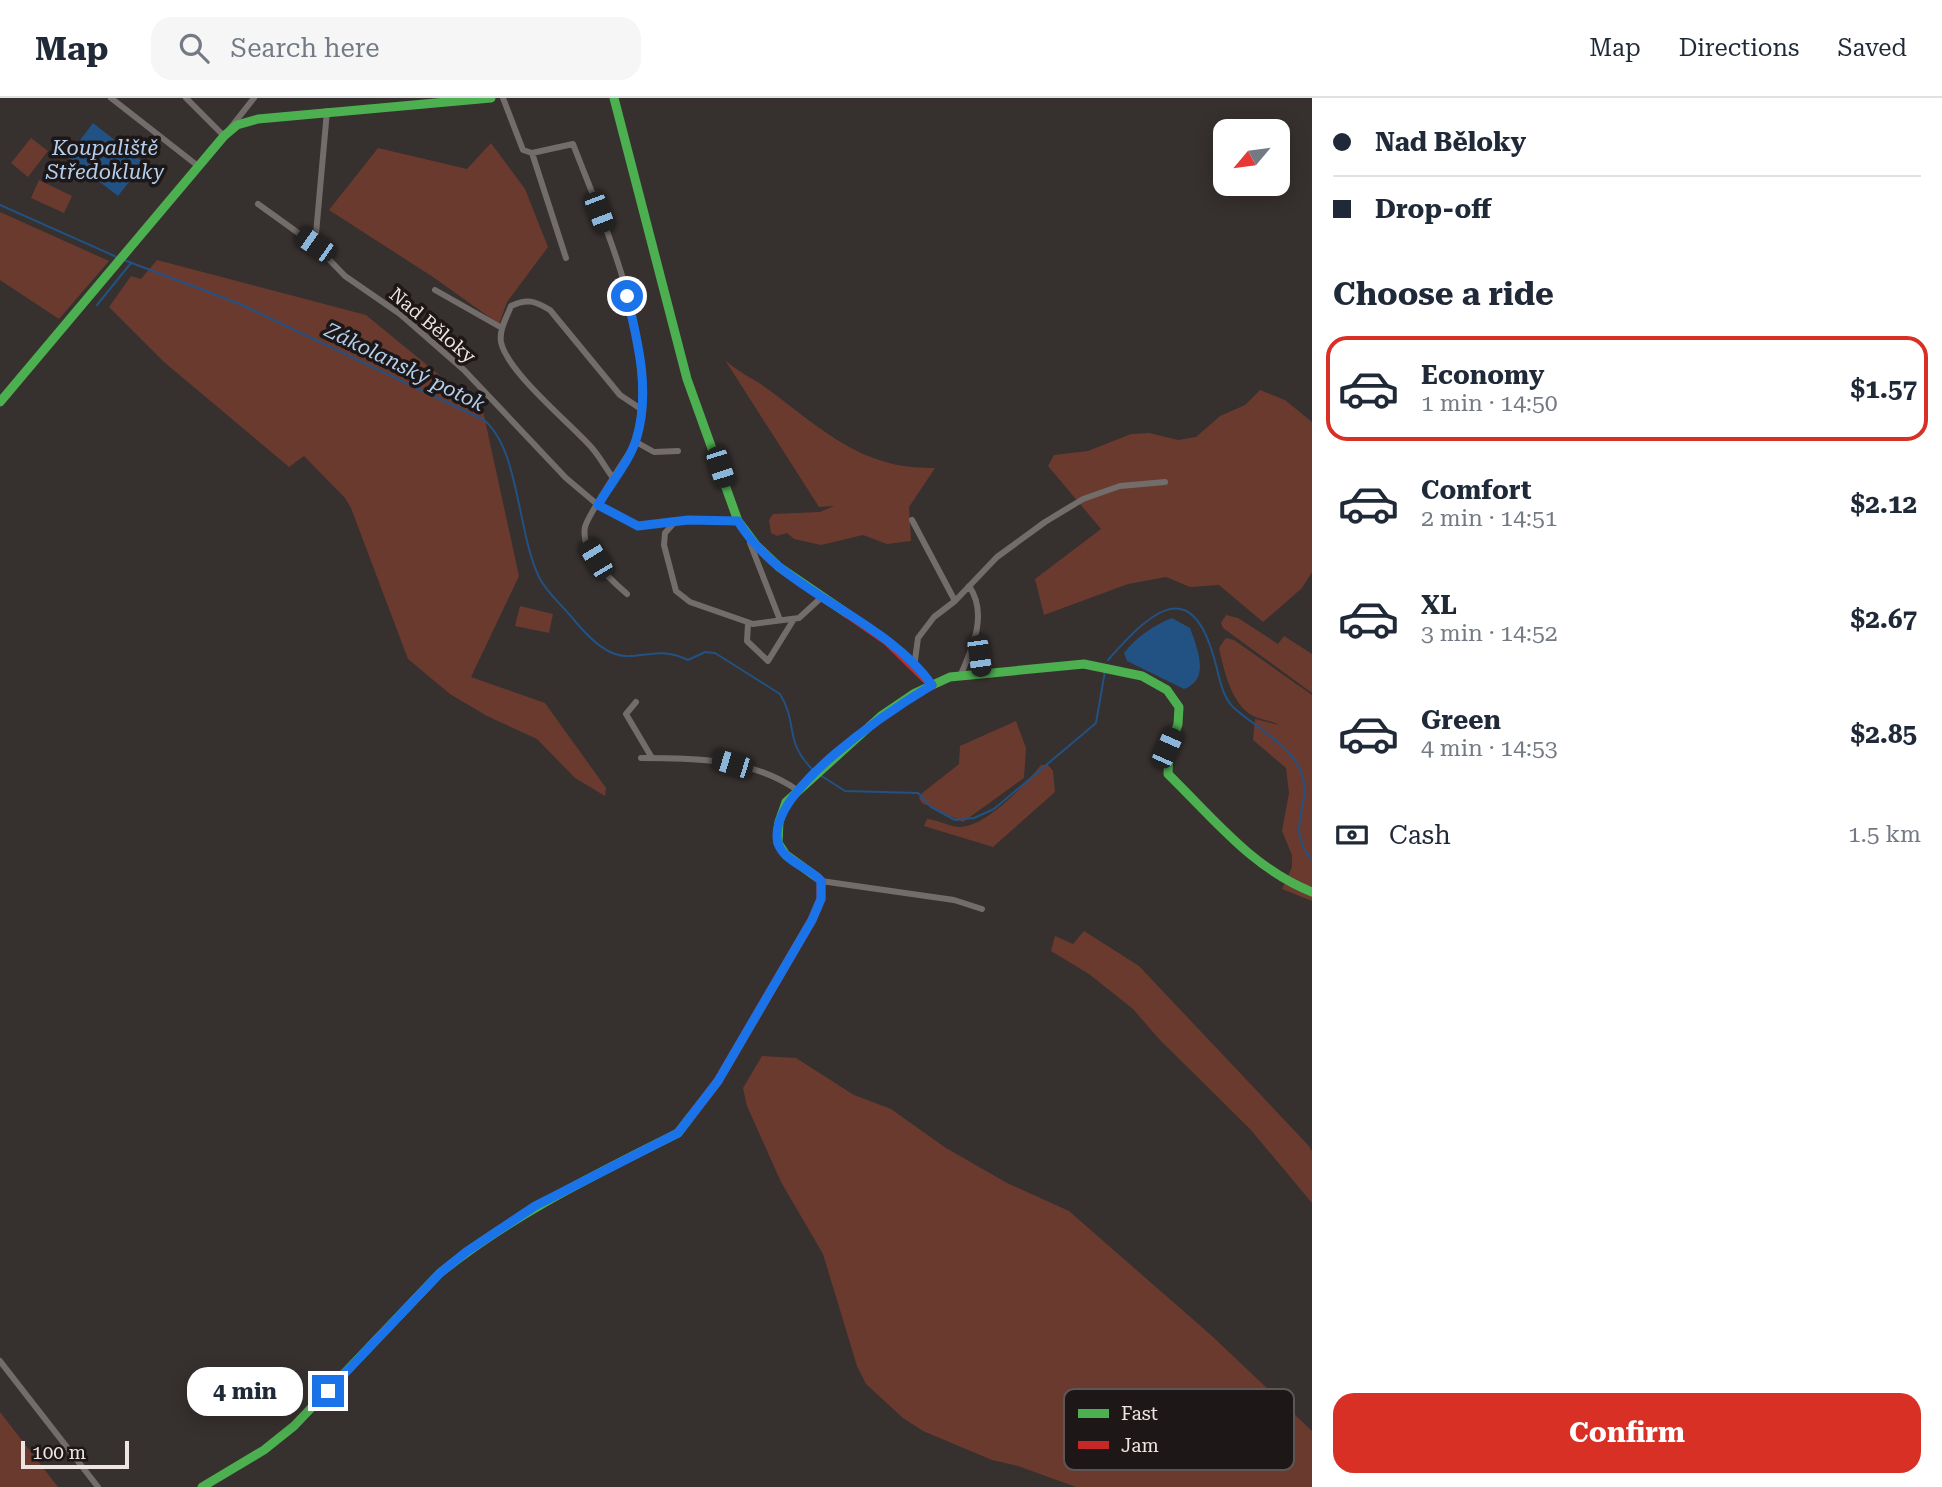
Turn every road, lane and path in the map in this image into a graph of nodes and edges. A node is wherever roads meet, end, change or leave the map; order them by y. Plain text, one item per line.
1 (111, 98) edge
2 (186, 98) edge
3 (254, 98) edge
4 (491, 98) edge
5 (503, 98) edge
6 (614, 98) edge
7 (327, 111) junction
8 (224, 136) junction
9 (531, 153) junction
10 (198, 166) junction
11 (258, 204) dead end
12 (315, 245) junction
13 (566, 258) dead end
14 (435, 290) dead end
15 (502, 328) junction
16 (0, 402) edge
17 (641, 409) junction
18 (636, 442) junction
19 (678, 451) dead end
20 (614, 479) junction
21 (1165, 482) dead end
22 (598, 505) junction
23 (912, 520) dead end
24 (738, 521) junction
25 (673, 524) junction
26 (748, 538) junction
27 (969, 586) junction
28 (627, 594) dead end
29 (823, 596) junction
30 (955, 601) junction
31 (794, 619) junction
32 (780, 620) junction
33 (748, 624) junction
34 (976, 639) junction
35 (915, 660) junction
36 (981, 673) junction
37 (961, 674) junction
38 (932, 685) junction
39 (636, 702) dead end
40 (641, 758) dead end
41 (652, 758) junction
42 (797, 790) junction
43 (821, 881) junction
44 (1312, 892) edge
45 (982, 909) dead end
46 (0, 1361) edge
47 (98, 1487) edge
48 (202, 1487) edge

1 - 10 street
2 - 8 street
3 - 8 street
4 - 7 street
5 - 9 street
6 - 24 street
7 - 8 street
7 - 12 street
8 - 10 street
9 - 13 street
9 - 17 street
10 - 16 street
11 - 12 street, Nad Běloky
12 - 22 street, Nad Běloky
14 - 15 street, Nad Běloky
15 - 17 street
15 - 20 street, Nad Běloky
17 - 18 street
18 - 19 street
18 - 20 street
20 - 22 street
21 - 27 street
22 - 25 street, Nad Běloky
22 - 28 street
23 - 30 street
24 - 25 street, Nad Běloky
24 - 26 street
25 - 33 street
26 - 29 street
26 - 32 street
27 - 30 street
27 - 34 street
29 - 31 street
29 - 35 street
30 - 35 street
31 - 32 street
31 - 33 street
32 - 33 street
34 - 36 street
34 - 37 street
35 - 38 street
36 - 37 street
36 - 44 street
37 - 38 street
38 - 42 street
39 - 41 street
40 - 41 street
41 - 42 street
42 - 43 street
43 - 45 street
43 - 48 street
46 - 47 street

